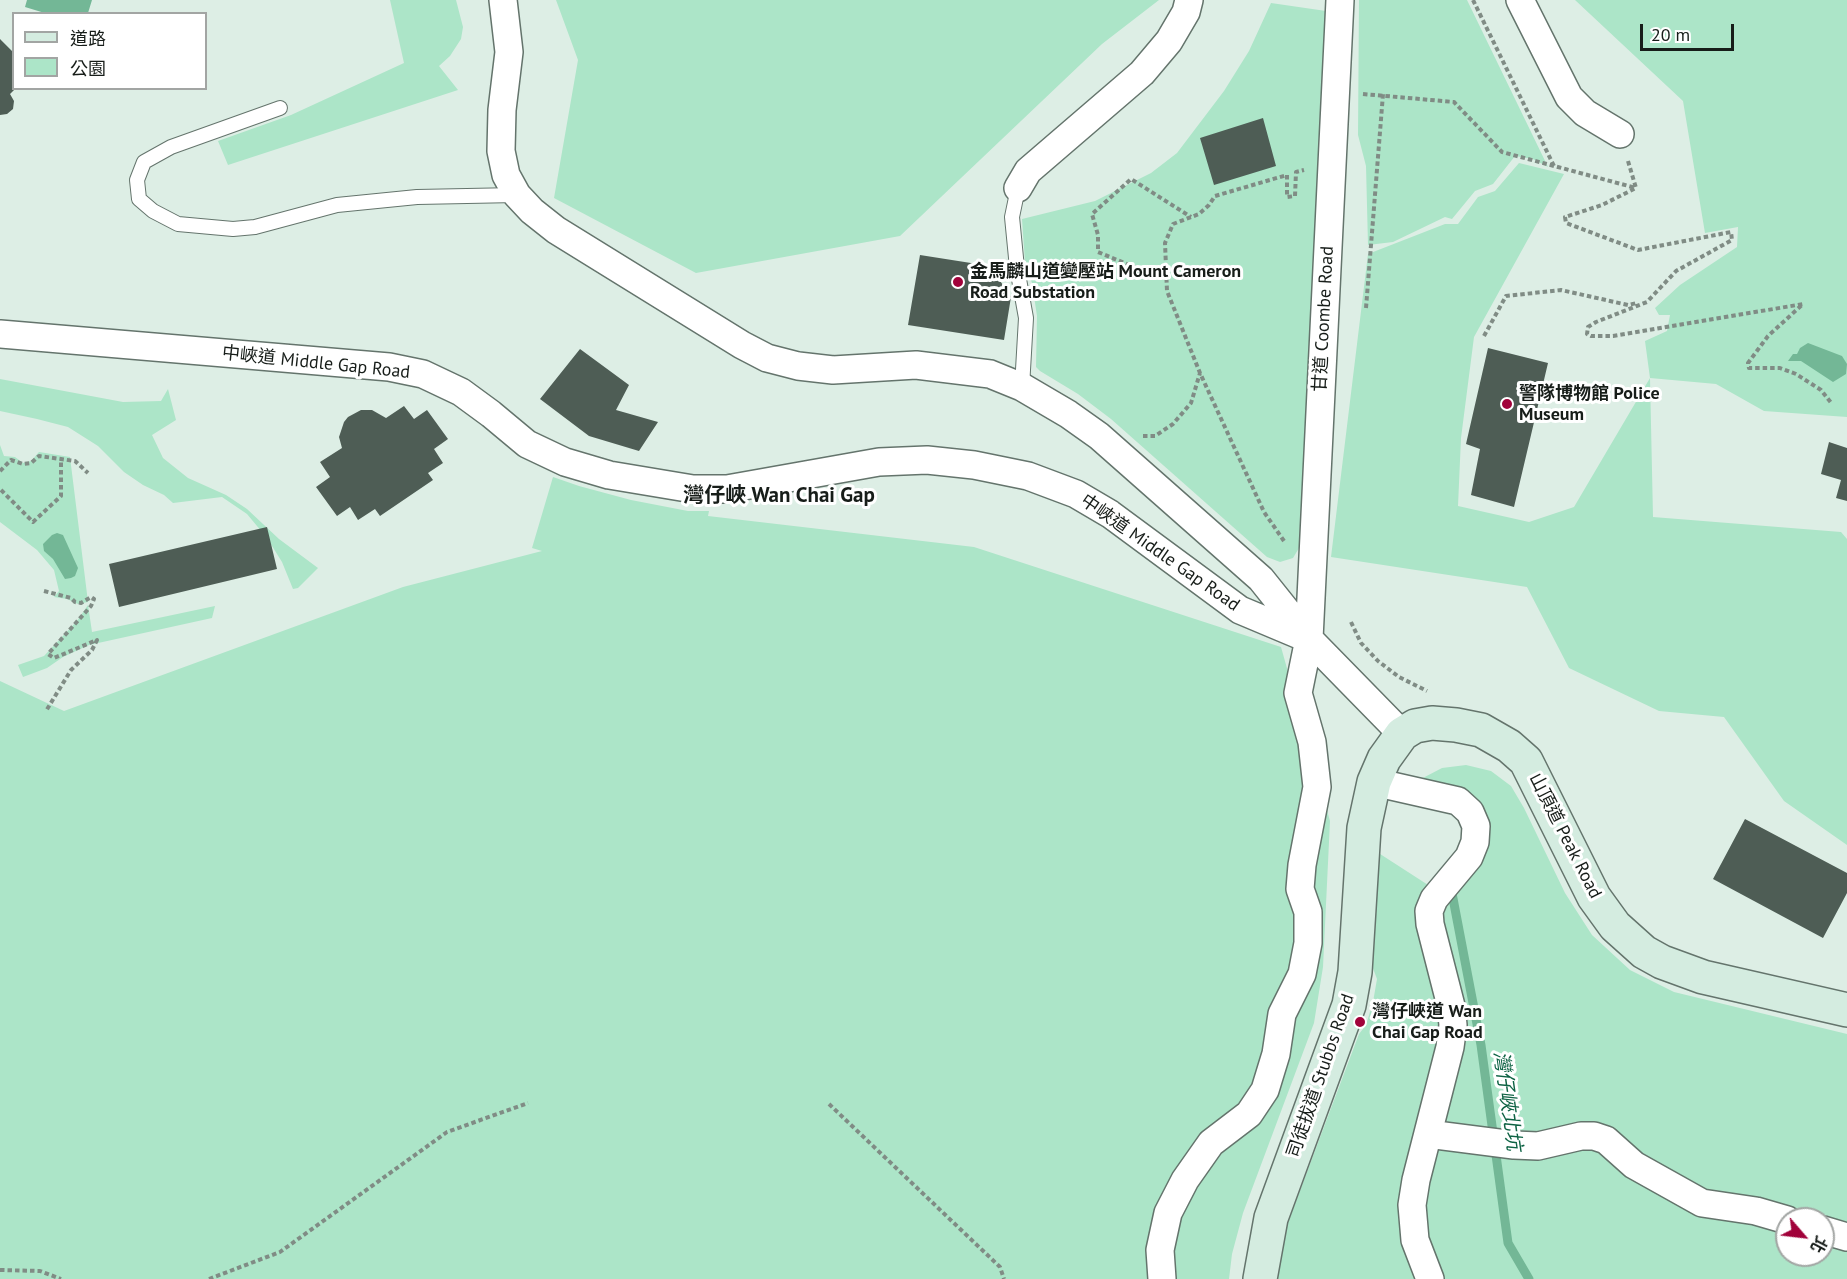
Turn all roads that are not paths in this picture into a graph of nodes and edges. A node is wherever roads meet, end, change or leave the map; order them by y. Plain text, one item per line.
1 (503, 0) edge
2 (1189, 0) edge
3 (1340, 0) edge
4 (1520, 0) edge
5 (280, 108) dead end
6 (1620, 134) road end
7 (1018, 188) joint
8 (517, 195) junction
9 (0, 334) edge
10 (1022, 387) junction
11 (1309, 639) junction
12 (1402, 734) junction
13 (1374, 782) junction
14 (1847, 1010) edge
15 (1428, 1134) junction
16 (1775, 1217) edge
17 (1162, 1279) edge
18 (1260, 1279) edge
19 (1430, 1279) edge

1 - 8 street
2 - 7 street
3 - 11 street, 甘道 Coombe Road
4 - 6 street
5 - 8 lane
7 - 10 lane
8 - 10 street
9 - 11 street, 中峽道 Middle Gap Road
10 - 11 street
11 - 12 street
11 - 17 street, 甘道 Coombe Road
12 - 13 main road, 司徒拔道 Stubbs Road
12 - 14 main road, 山頂道 Peak Road
13 - 15 street
13 - 18 main road, 司徒拔道 Stubbs Road
15 - 16 street
15 - 19 street

